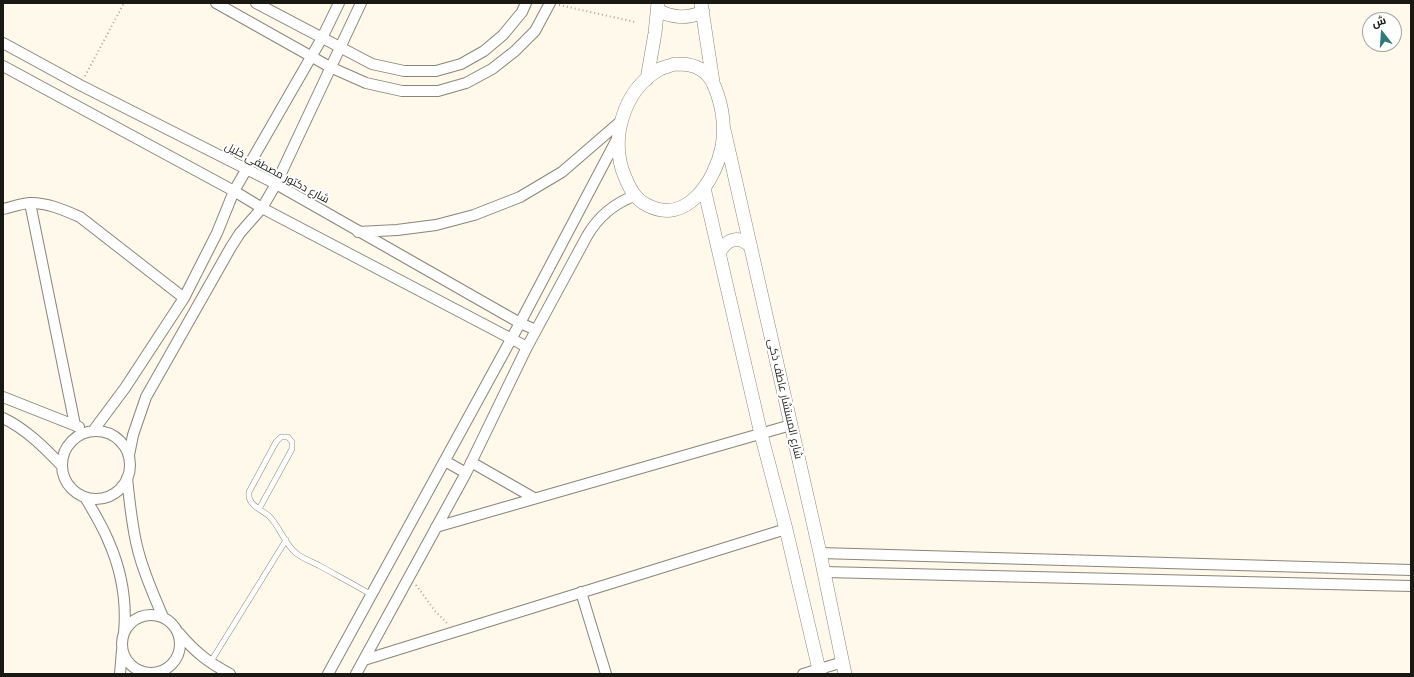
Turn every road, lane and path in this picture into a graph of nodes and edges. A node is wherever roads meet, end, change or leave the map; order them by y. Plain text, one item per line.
1 (124, 3) edge
2 (216, 3) edge
3 (256, 3) edge
4 (339, 3) edge
5 (361, 3) edge
6 (526, 3) edge
7 (551, 3) edge
8 (657, 6) edge
9 (702, 7) edge
10 (635, 22) dead end
11 (322, 38) junction
12 (3, 43) edge
13 (340, 48) junction
14 (311, 56) junction
15 (3, 66) edge
16 (330, 67) junction
17 (647, 79) junction
18 (713, 82) junction
19 (80, 85) junction
20 (621, 121) junction
21 (724, 125) junction
22 (618, 137) junction
23 (247, 169) junction
24 (276, 184) junction
25 (704, 188) junction
26 (234, 191) junction
27 (634, 196) junction
28 (30, 203) junction
29 (262, 208) junction
30 (3, 209) edge
31 (587, 218) junction
32 (358, 232) junction
33 (751, 246) junction
34 (719, 253) junction
35 (184, 298) junction
36 (520, 323) junction
37 (536, 330) junction
38 (511, 340) junction
39 (527, 347) junction
40 (3, 397) edge
41 (3, 418) edge
42 (75, 425) junction
43 (791, 425) junction
44 (91, 431) junction
45 (761, 434) junction
46 (129, 455) junction
47 (445, 461) junction
48 (471, 462) junction
49 (62, 466) junction
50 (466, 473) junction
51 (127, 478) junction
52 (85, 497) junction
53 (534, 498) junction
54 (259, 509) junction
55 (436, 527) junction
56 (786, 529) junction
57 (286, 540) junction
58 (820, 553) junction
59 (1411, 570) edge
60 (824, 572) junction
61 (411, 573) junction
62 (1411, 586) edge
63 (581, 592) junction
64 (372, 595) junction
65 (163, 617) junction
66 (178, 631) junction
67 (457, 631) junction
68 (123, 641) junction
69 (364, 660) junction
70 (210, 663) junction
71 (844, 668) edge
72 (819, 672) edge
73 (157, 673) edge
74 (120, 674) edge
75 (230, 674) edge
76 (328, 674) edge
77 (356, 674) edge
78 (606, 674) edge
79 (803, 674) edge

1 - 19 path
2 - 14 street
3 - 11 street
4 - 11 street
5 - 13 street
6 - 13 street
7 - 10 path
7 - 16 street
8 - 9 street
8 - 17 street
9 - 18 street
11 - 13 street
11 - 14 street
12 - 19 street, شارع دكتور مصطفى خليل
13 - 16 street
14 - 16 street
14 - 23 street
15 - 26 street
16 - 24 street
17 - 18 street
17 - 20 street
18 - 21 street
19 - 23 street, شارع دكتور مصطفى خليل
20 - 22 street
20 - 32 street
21 - 25 street
21 - 33 street, شارع المستشار عاطف ذكى
22 - 27 street
22 - 31 street
23 - 24 street, شارع دكتور مصطفى خليل
23 - 26 street
24 - 29 street
24 - 32 street, شارع دكتور مصطفى خليل
25 - 27 street
25 - 34 street
26 - 29 street
26 - 35 street
27 - 31 street
28 - 30 street
28 - 35 street
28 - 42 street
29 - 38 street
29 - 46 street
31 - 36 street
31 - 37 street
32 - 36 street, شارع دكتور مصطفى خليل
33 - 34 street
33 - 43 street, شارع المستشار عاطف ذكى
34 - 45 street
35 - 44 street
36 - 37 street, شارع دكتور مصطفى خليل
36 - 38 street
37 - 39 street
38 - 39 street
38 - 47 street
39 - 48 street
40 - 42 street
41 - 49 street
42 - 44 street
43 - 45 street
43 - 58 street, شارع المستشار عاطف ذكى
44 - 46 street
44 - 49 street
45 - 53 street
45 - 56 street
46 - 51 street
47 - 50 street
47 - 64 street
48 - 50 street
48 - 53 street
49 - 52 street
50 - 55 street
51 - 52 street
51 - 65 street
52 - 68 street
53 - 55 street
54 - 54 lane
54 - 57 lane
55 - 61 street
56 - 63 street
56 - 72 street
57 - 64 lane
57 - 70 lane
58 - 59 street
58 - 60 street, شارع المستشار عاطف ذكى
60 - 62 street
60 - 71 street, شارع المستشار عاطف ذكى
61 - 67 path
61 - 69 street
63 - 67 street
63 - 78 street
64 - 76 street
65 - 66 street
65 - 68 street
66 - 70 street
66 - 73 street
67 - 69 street
68 - 73 street
68 - 74 street
69 - 77 street
70 - 75 street
71 - 72 street
72 - 79 street

